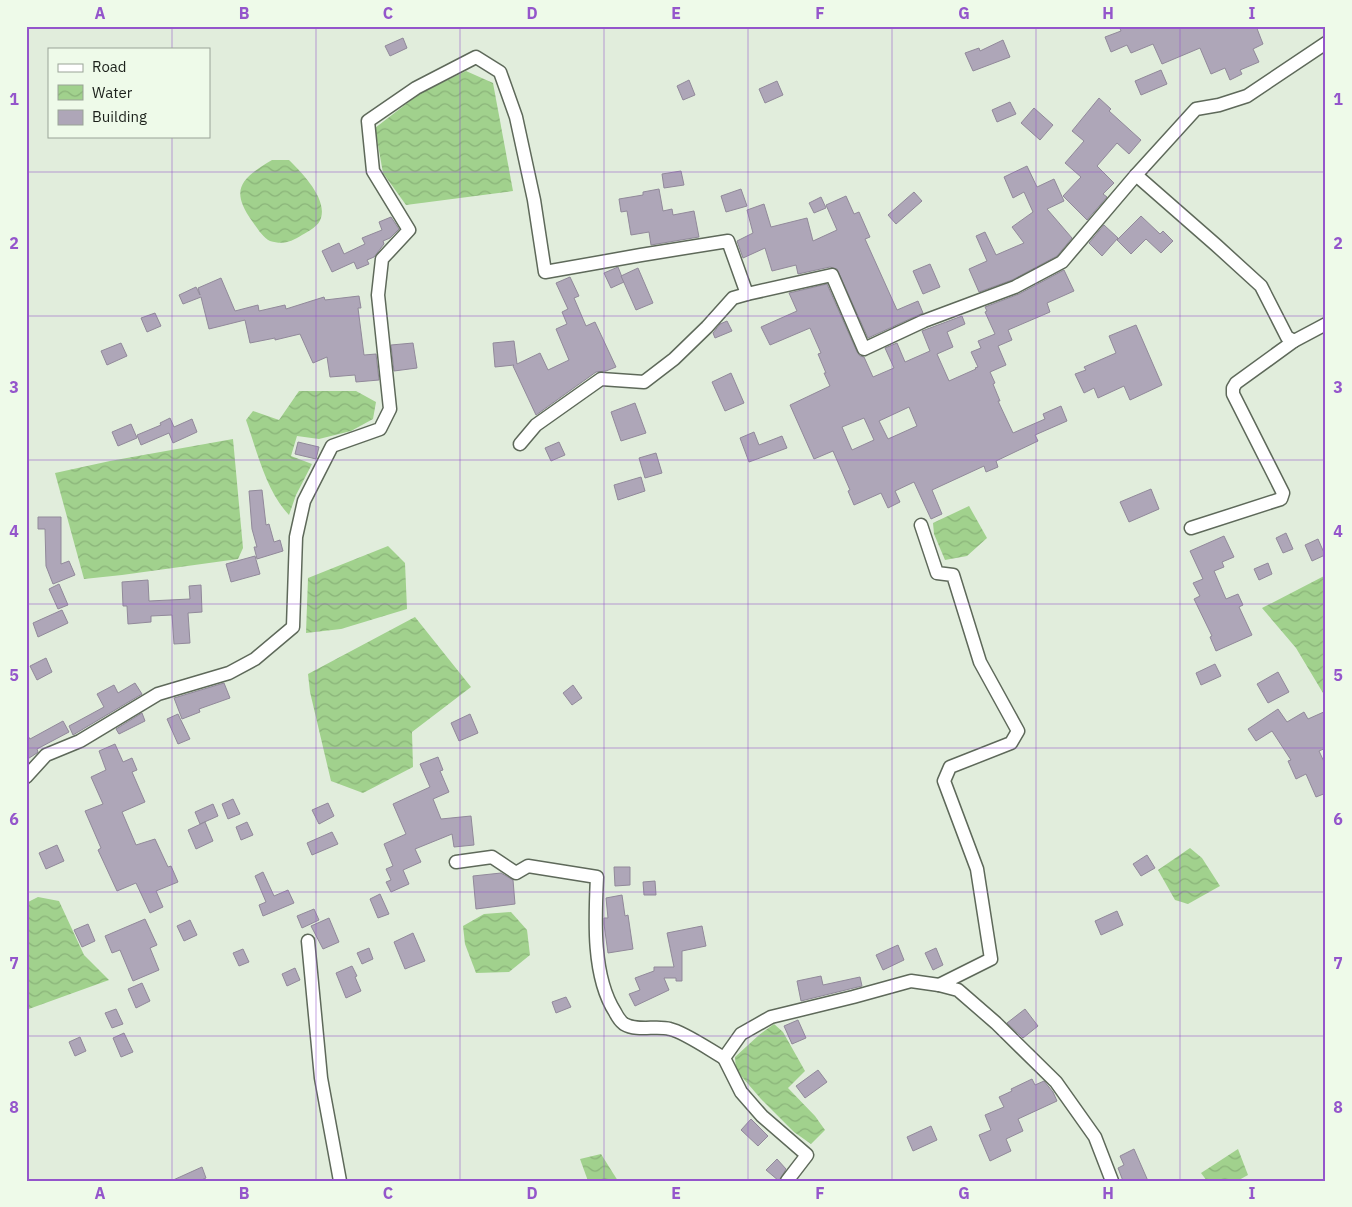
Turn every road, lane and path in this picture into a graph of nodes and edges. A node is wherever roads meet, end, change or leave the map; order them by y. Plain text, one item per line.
1 (1326, 43) edge
2 (1136, 175) junction
3 (747, 294) junction
4 (1326, 324) edge
5 (1294, 341) junction
6 (520, 444) dead end
7 (921, 525) dead end
8 (1191, 528) dead end
9 (26, 777) edge
10 (456, 862) dead end
11 (308, 941) dead end
12 (939, 985) junction
13 (724, 1058) junction
14 (340, 1181) edge
15 (787, 1181) edge
16 (1112, 1181) edge

1 - 2 street
2 - 3 street
2 - 5 street
3 - 6 street
3 - 9 street
4 - 5 street
5 - 8 street
7 - 12 street
10 - 13 street
11 - 14 street
12 - 13 street
12 - 16 street
13 - 15 street

